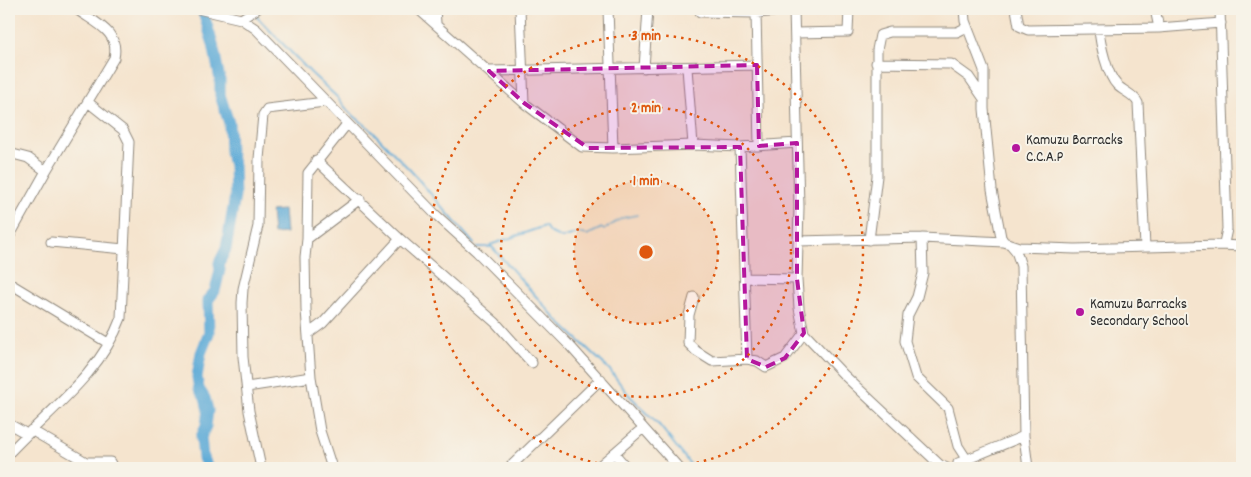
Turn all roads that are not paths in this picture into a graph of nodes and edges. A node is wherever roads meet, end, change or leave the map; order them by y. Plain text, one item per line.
1 (76, 9) edge
2 (198, 9) edge
3 (257, 9) edge
4 (418, 9) edge
5 (435, 9) edge
6 (520, 9) edge
7 (608, 9) edge
8 (648, 9) edge
9 (794, 9) edge
10 (849, 9) edge
11 (964, 9) edge
12 (1016, 9) edge
13 (1155, 9) edge
14 (1220, 9) edge
15 (738, 10) edge
16 (700, 12) dead end
17 (756, 13) junction
18 (241, 19) junction
19 (436, 23) junction
20 (1220, 23) junction
21 (967, 27) junction
22 (1159, 28) junction
23 (1099, 29) junction
24 (795, 33) junction
25 (876, 64) junction
26 (757, 65) junction
27 (644, 68) junction
28 (687, 68) junction
29 (609, 69) junction
30 (488, 71) junction
31 (524, 71) junction
32 (984, 99) junction
33 (325, 102) junction
34 (89, 103) junction
35 (524, 103) junction
36 (347, 124) junction
37 (797, 143) junction
38 (693, 145) junction
39 (759, 146) junction
40 (740, 147) junction
41 (613, 148) junction
42 (9, 153) edge
43 (316, 160) junction
44 (46, 171) junction
45 (360, 199) junction
46 (10, 232) edge
47 (922, 238) junction
48 (307, 239) junction
49 (400, 239) junction
50 (869, 240) junction
51 (51, 242) dead end
52 (798, 242) junction
53 (1008, 244) junction
54 (1220, 245) junction
55 (1145, 246) junction
56 (1242, 246) edge
57 (124, 249) junction
58 (745, 278) junction
59 (797, 278) junction
60 (9, 283) edge
61 (694, 297) dead end
62 (804, 333) junction
63 (308, 334) junction
64 (108, 343) junction
65 (747, 359) junction
66 (532, 363) dead end
67 (311, 377) junction
68 (601, 379) junction
69 (248, 387) junction
70 (9, 424) edge
71 (643, 428) junction
72 (29, 432) junction
73 (1024, 436) junction
74 (614, 453) junction
75 (9, 454) edge
76 (673, 461) junction
77 (963, 464) edge
78 (95, 465) edge
79 (113, 468) edge
80 (261, 468) edge
81 (332, 468) edge
82 (509, 468) edge
83 (597, 468) edge
84 (627, 468) edge
85 (666, 468) edge
86 (679, 468) edge
87 (947, 468) edge
88 (1028, 468) edge

1 - 34 street
2 - 18 street
3 - 18 street
4 - 19 street
5 - 19 street
6 - 31 street
7 - 29 street
8 - 27 street
9 - 17 street
9 - 24 street
10 - 24 street
11 - 21 street
12 - 23 street
13 - 22 street
14 - 20 street
15 - 16 street
15 - 17 street
17 - 26 street
18 - 33 street
19 - 30 street
20 - 22 street
20 - 54 street
21 - 25 street
21 - 32 street
22 - 23 street
23 - 55 street
24 - 37 street
25 - 32 street
25 - 50 street
26 - 28 street
26 - 39 street
27 - 28 street
27 - 29 street
28 - 38 street
29 - 31 street
29 - 41 street
30 - 31 street
30 - 35 street
31 - 35 street
32 - 53 street
33 - 36 street
33 - 69 street
34 - 44 street
34 - 57 street
35 - 41 street
36 - 43 street
36 - 68 street
37 - 39 street
37 - 52 street
38 - 40 street
38 - 41 street
39 - 40 street
40 - 58 street
42 - 44 street
43 - 45 street
43 - 48 street
44 - 46 street
45 - 48 street
45 - 49 street
47 - 50 street
47 - 53 street
47 - 77 street
48 - 63 street
49 - 63 street
49 - 66 street
50 - 52 street
51 - 57 street
52 - 59 street
53 - 55 street
53 - 73 street
54 - 55 street
54 - 56 street
57 - 64 street
58 - 59 street
58 - 65 street
59 - 62 street
60 - 64 street
61 - 65 street
62 - 65 street
62 - 87 street
63 - 67 street
64 - 72 street
67 - 69 street
67 - 81 street
68 - 71 street
68 - 82 street
69 - 80 street
70 - 72 street
71 - 74 street
71 - 76 street
72 - 75 street
72 - 78 street
73 - 77 street
73 - 88 street
74 - 83 street
74 - 84 street
76 - 85 street
76 - 86 street
77 - 87 street
78 - 79 street

